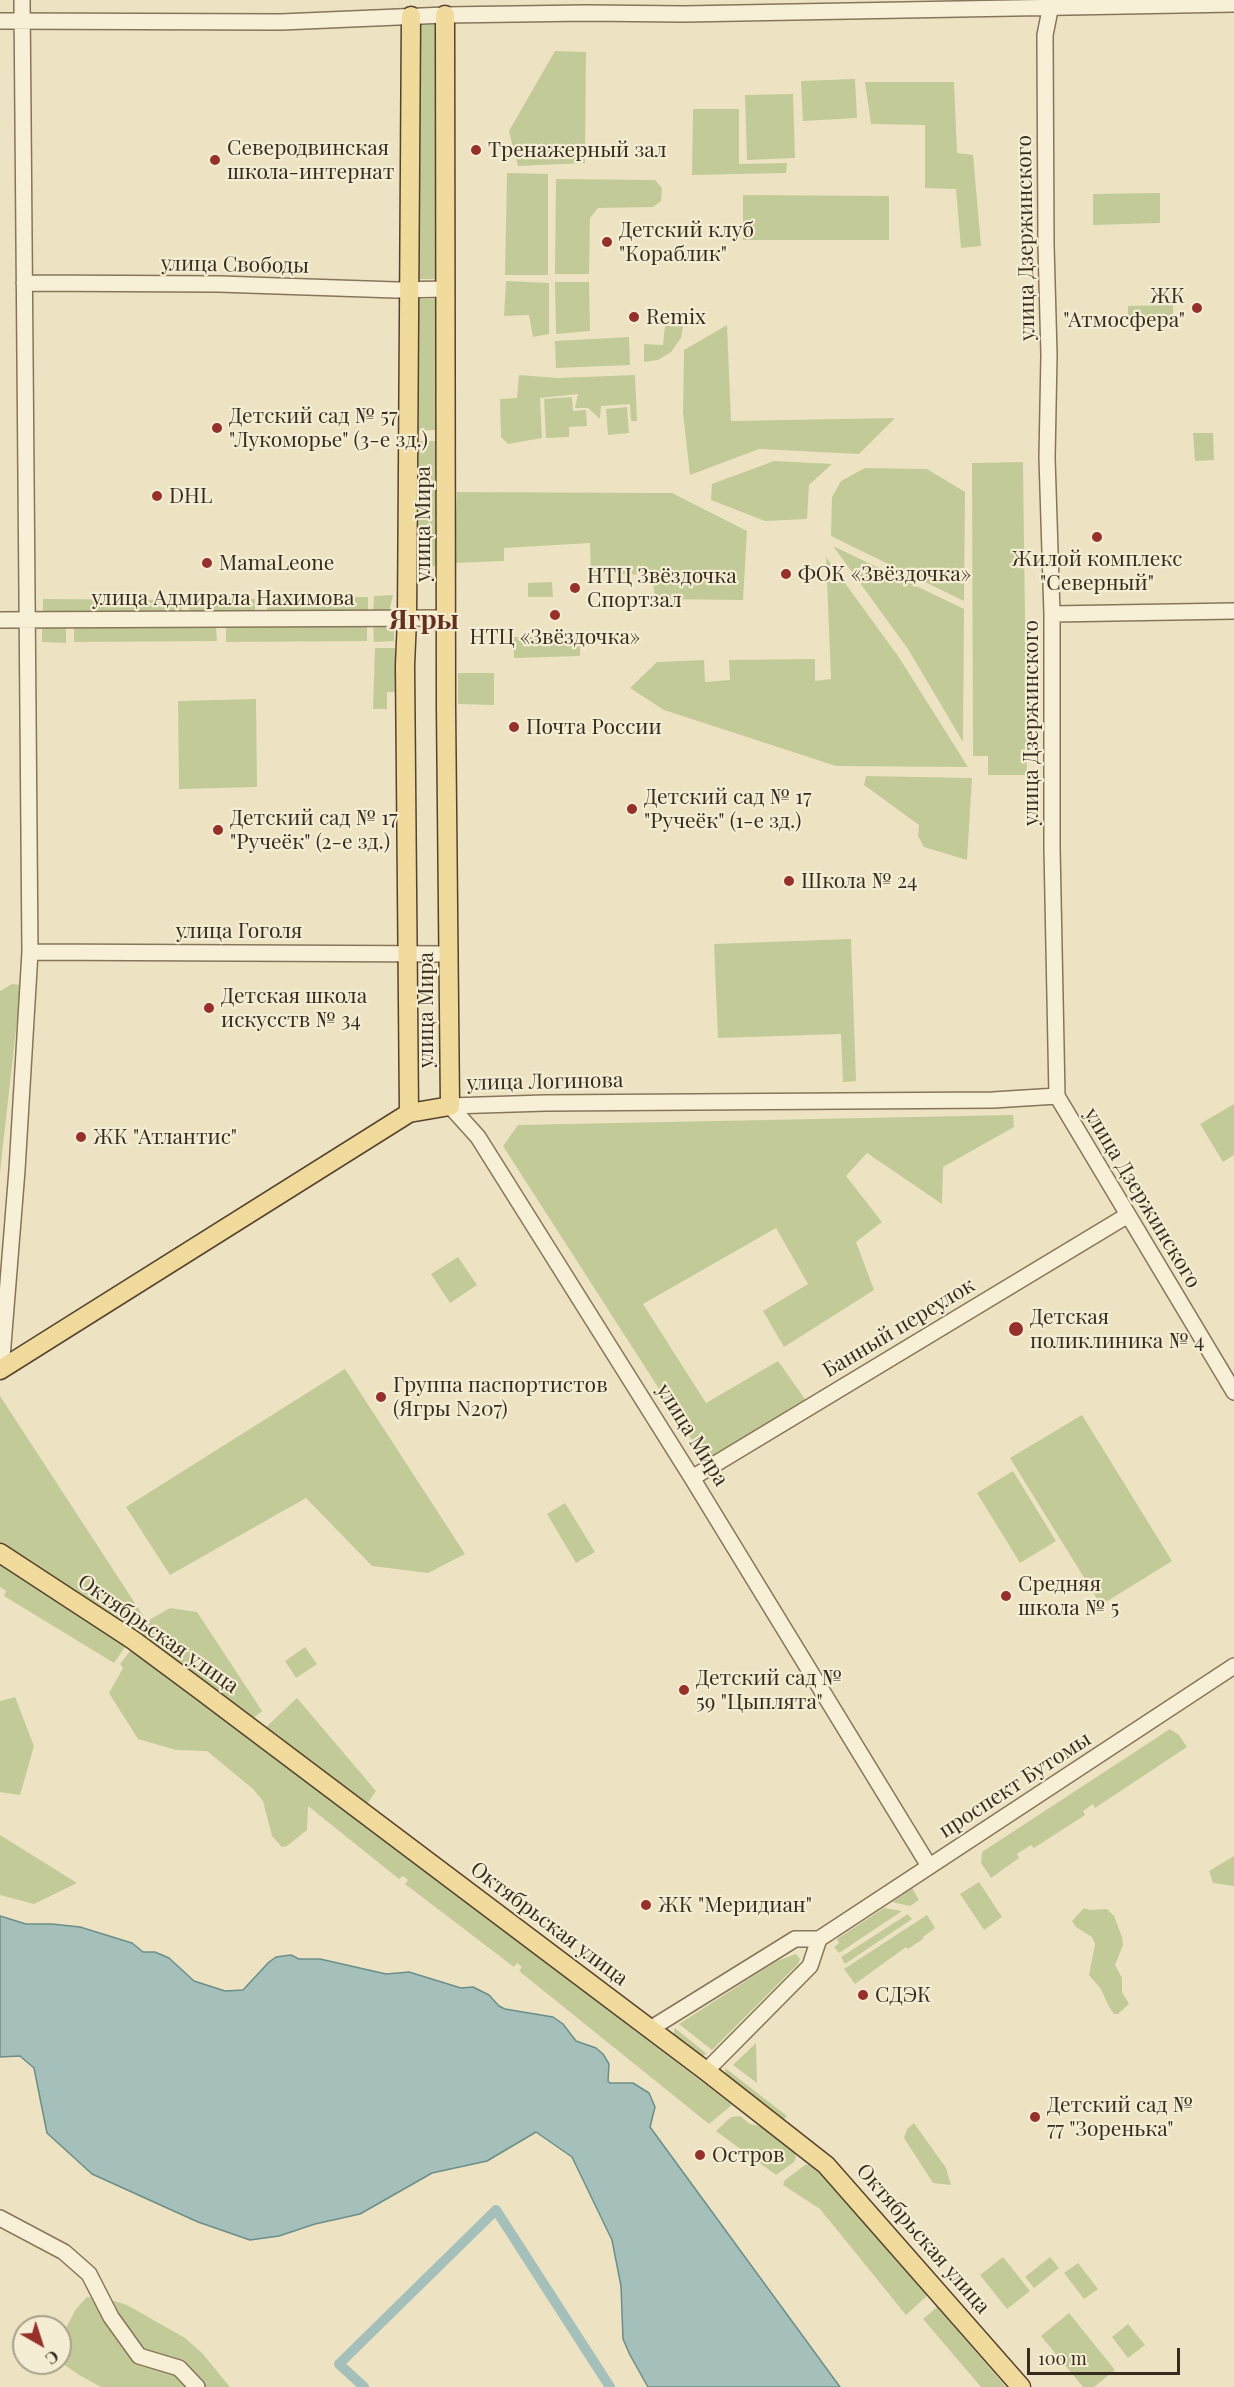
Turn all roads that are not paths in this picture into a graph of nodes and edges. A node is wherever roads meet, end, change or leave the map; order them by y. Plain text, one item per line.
1 (22, 0) edge
2 (421, 0) edge
3 (1052, 4) edge
4 (1234, 4) edge
5 (445, 15) junction
6 (416, 16) junction
7 (0, 21) edge
8 (22, 21) junction
9 (24, 283) junction
10 (410, 289) junction
11 (446, 289) junction
12 (1234, 611) edge
13 (1052, 614) junction
14 (446, 618) junction
15 (28, 619) junction
16 (407, 619) junction
17 (0, 620) edge
18 (30, 952) junction
19 (407, 953) junction
20 (448, 954) junction
21 (1057, 1096) junction
22 (450, 1106) junction
23 (409, 1113) junction
24 (1128, 1215) junction
25 (0, 1370) edge
26 (1234, 1392) edge
27 (692, 1478) junction
28 (0, 1553) edge
29 (1234, 1666) edge
30 (929, 1866) junction
31 (819, 1939) junction
32 (650, 2029) junction
33 (706, 2071) junction
34 (0, 2218) edge
35 (197, 2387) edge
36 (1021, 2387) edge

1 - 8 street
2 - 6 street, улица Мира
3 - 4 street
3 - 5 street
3 - 13 street, улица Дзержинского
5 - 6 street
5 - 11 main road, улица Мира
6 - 8 street
6 - 10 main road, улица Мира
7 - 8 street
8 - 9 street
9 - 10 street, улица Свободы
9 - 15 street
10 - 11 street, улица Свободы
10 - 16 main road, улица Мира
11 - 14 main road, улица Мира
12 - 13 street
13 - 21 street, улица Дзержинского
14 - 16 street, улица Адмирала Нахимова
14 - 20 main road, улица Мира
15 - 16 street, улица Адмирала Нахимова
15 - 17 street, улица Адмирала Нахимова
15 - 18 street
16 - 19 main road, улица Мира
18 - 19 street, улица Гоголя
18 - 25 street
19 - 20 street, улица Гоголя
19 - 23 main road, улица Мира
20 - 22 main road, улица Мира
21 - 22 street, улица Логинова
21 - 24 street, улица Дзержинского
22 - 23 main road, улица Логинова
22 - 27 street, улица Мира
23 - 25 main road, улица Логинова
24 - 26 street, улица Дзержинского
24 - 27 street, Банный переулок
27 - 30 street, улица Мира
28 - 32 main road, Октябрьская улица
29 - 30 street, проспект Бутомы
30 - 31 street, проспект Бутомы
31 - 32 street, проспект Бутомы
31 - 33 street
32 - 33 main road, Октябрьская улица
33 - 36 main road, Октябрьская улица
34 - 35 street

